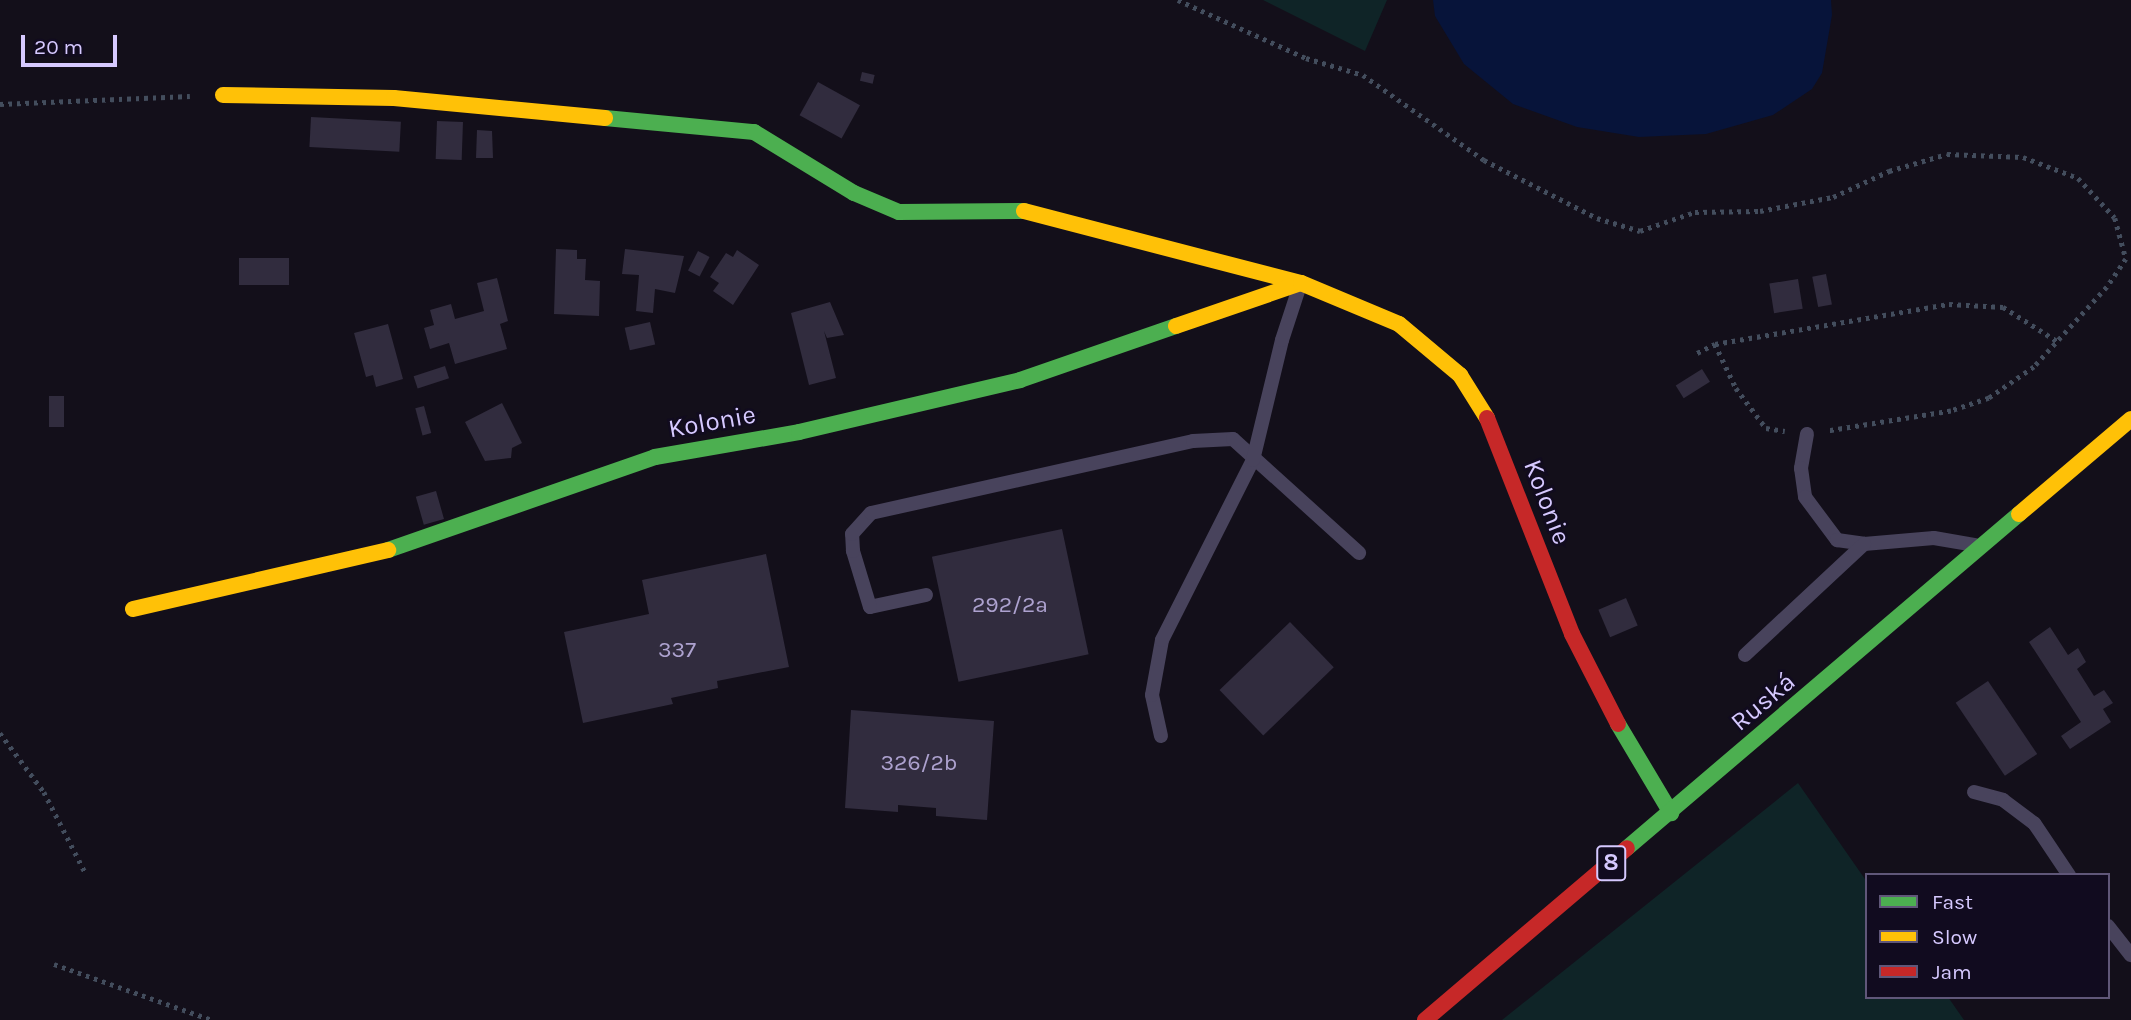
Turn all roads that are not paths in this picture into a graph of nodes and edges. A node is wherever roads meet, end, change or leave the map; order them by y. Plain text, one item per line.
1 (223, 96) road end
2 (1301, 283) junction
3 (2131, 419) edge
4 (1807, 434) road end
5 (1253, 460) junction
6 (1864, 544) junction
7 (1984, 547) junction
8 (1359, 554) dead end
9 (926, 595) dead end
10 (133, 609) dead end
11 (1745, 655) dead end
12 (1161, 736) dead end
13 (1974, 792) dead end
14 (1671, 813) junction
15 (2068, 873) edge
16 (2110, 929) edge
17 (2131, 955) edge
18 (1425, 1020) edge

1 - 2 street, Kolonie
2 - 5 lane
2 - 10 street, Kolonie
2 - 14 street, Kolonie
3 - 7 street, Ruská / 8
4 - 6 lane
5 - 8 lane
5 - 9 lane
5 - 12 lane
6 - 7 lane
6 - 11 lane
7 - 14 street, Ruská / 8
13 - 15 lane
14 - 18 street, Ruská / 8
16 - 17 lane

